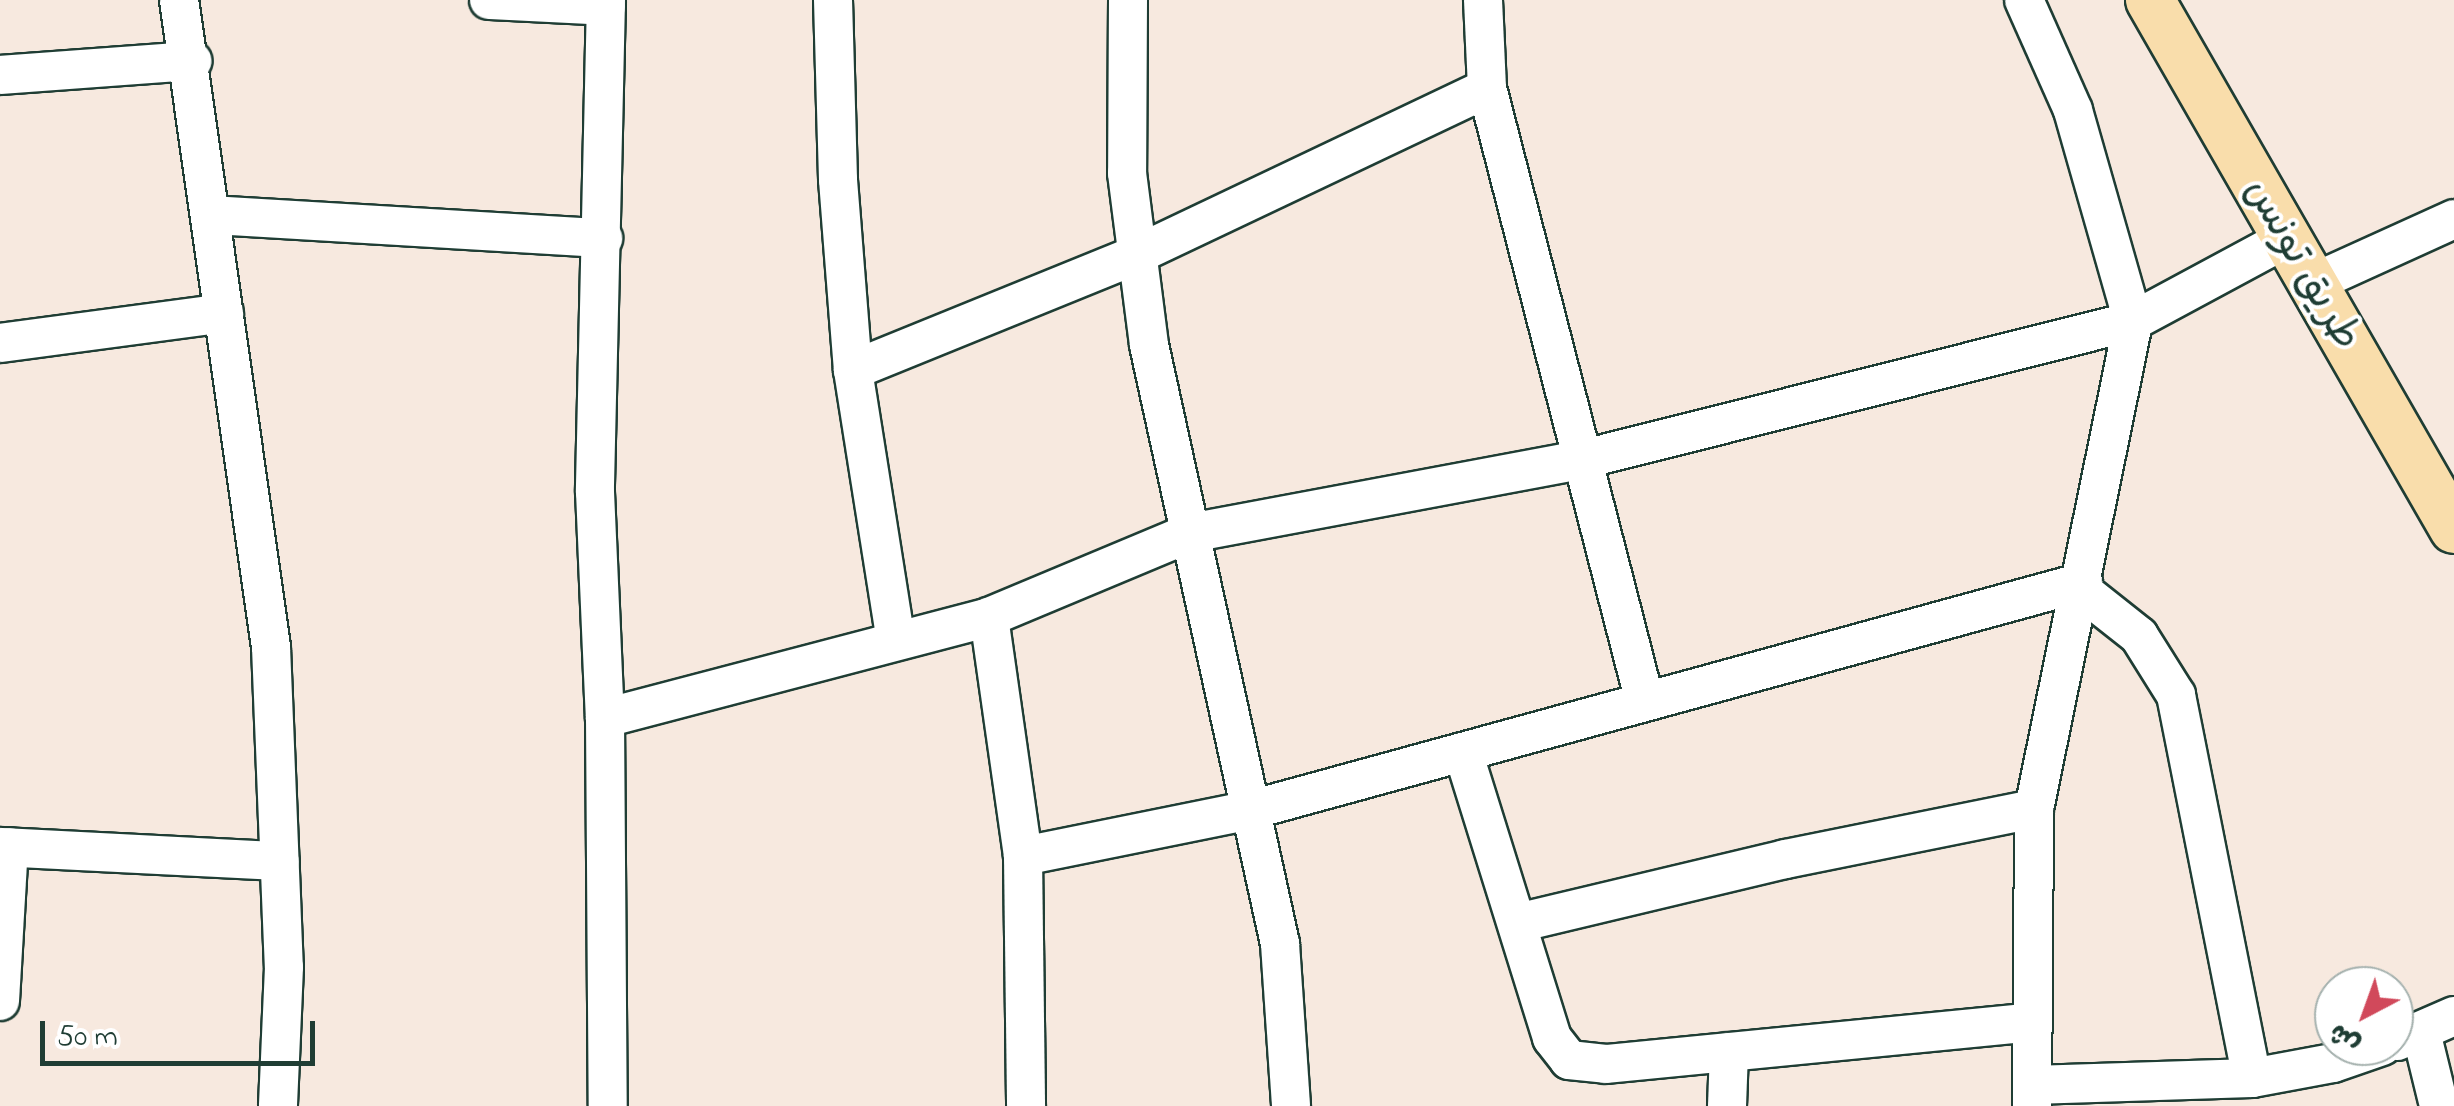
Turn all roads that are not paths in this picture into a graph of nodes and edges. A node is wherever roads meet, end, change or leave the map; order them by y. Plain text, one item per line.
1 (180, 0) edge
2 (488, 0) edge
3 (833, 0) edge
4 (1128, 0) edge
5 (1483, 0) edge
6 (2024, 0) edge
7 (2150, 0) edge
8 (606, 3) edge
9 (192, 61) junction
10 (0, 75) edge
11 (1487, 88) junction
12 (212, 216) junction
13 (2454, 218) edge
14 (603, 238) junction
15 (2285, 239) junction
16 (1138, 254) junction
17 (2311, 284) junction
18 (224, 313) junction
19 (2133, 321) junction
20 (0, 343) edge
21 (853, 370) junction
22 (1580, 460) junction
23 (2454, 529) edge
24 (1190, 533) junction
25 (2082, 586) junction
26 (989, 618) junction
27 (896, 642) junction
28 (1645, 702) junction
29 (605, 718) junction
30 (1463, 752) junction
31 (2034, 809) junction
32 (1247, 811) junction
33 (5, 847) edge
34 (1023, 856) junction
35 (280, 861) junction
36 (1517, 923) junction
37 (0, 993) edge
38 (0, 1001) edge
39 (2032, 1022) junction
40 (2423, 1030) edge
41 (1729, 1052) junction
42 (2321, 1066) edge
43 (2252, 1078) junction
44 (2032, 1096) edge
45 (278, 1106) edge
46 (608, 1106) edge
47 (1026, 1106) edge
48 (1291, 1106) edge
49 (1727, 1106) edge
50 (2439, 1106) edge

1 - 9 street
2 - 8 street
3 - 21 street
4 - 16 street
5 - 11 street
6 - 19 street
7 - 15 main road, طريق تونس
8 - 14 street
9 - 10 street
9 - 12 street
11 - 16 street
11 - 22 street
12 - 14 street
12 - 18 street
13 - 17 street
14 - 29 street
15 - 17 main road, طريق تونس
15 - 19 street
16 - 21 street
16 - 24 street
17 - 23 main road, طريق تونس
18 - 20 street
18 - 35 street
19 - 22 street
19 - 25 street
21 - 27 street
22 - 24 street
22 - 28 street
24 - 26 street
24 - 32 street
25 - 28 street
25 - 31 street
25 - 43 street
26 - 27 street
26 - 34 street
27 - 29 street
28 - 30 street
29 - 46 street
30 - 32 street
30 - 36 street
31 - 36 street
31 - 39 street
32 - 34 street
32 - 48 street
33 - 35 street
33 - 37 street
34 - 47 street
35 - 45 street
36 - 41 street
37 - 38 street
39 - 41 street
39 - 44 street
40 - 50 street
41 - 49 street
42 - 43 street
43 - 44 street

